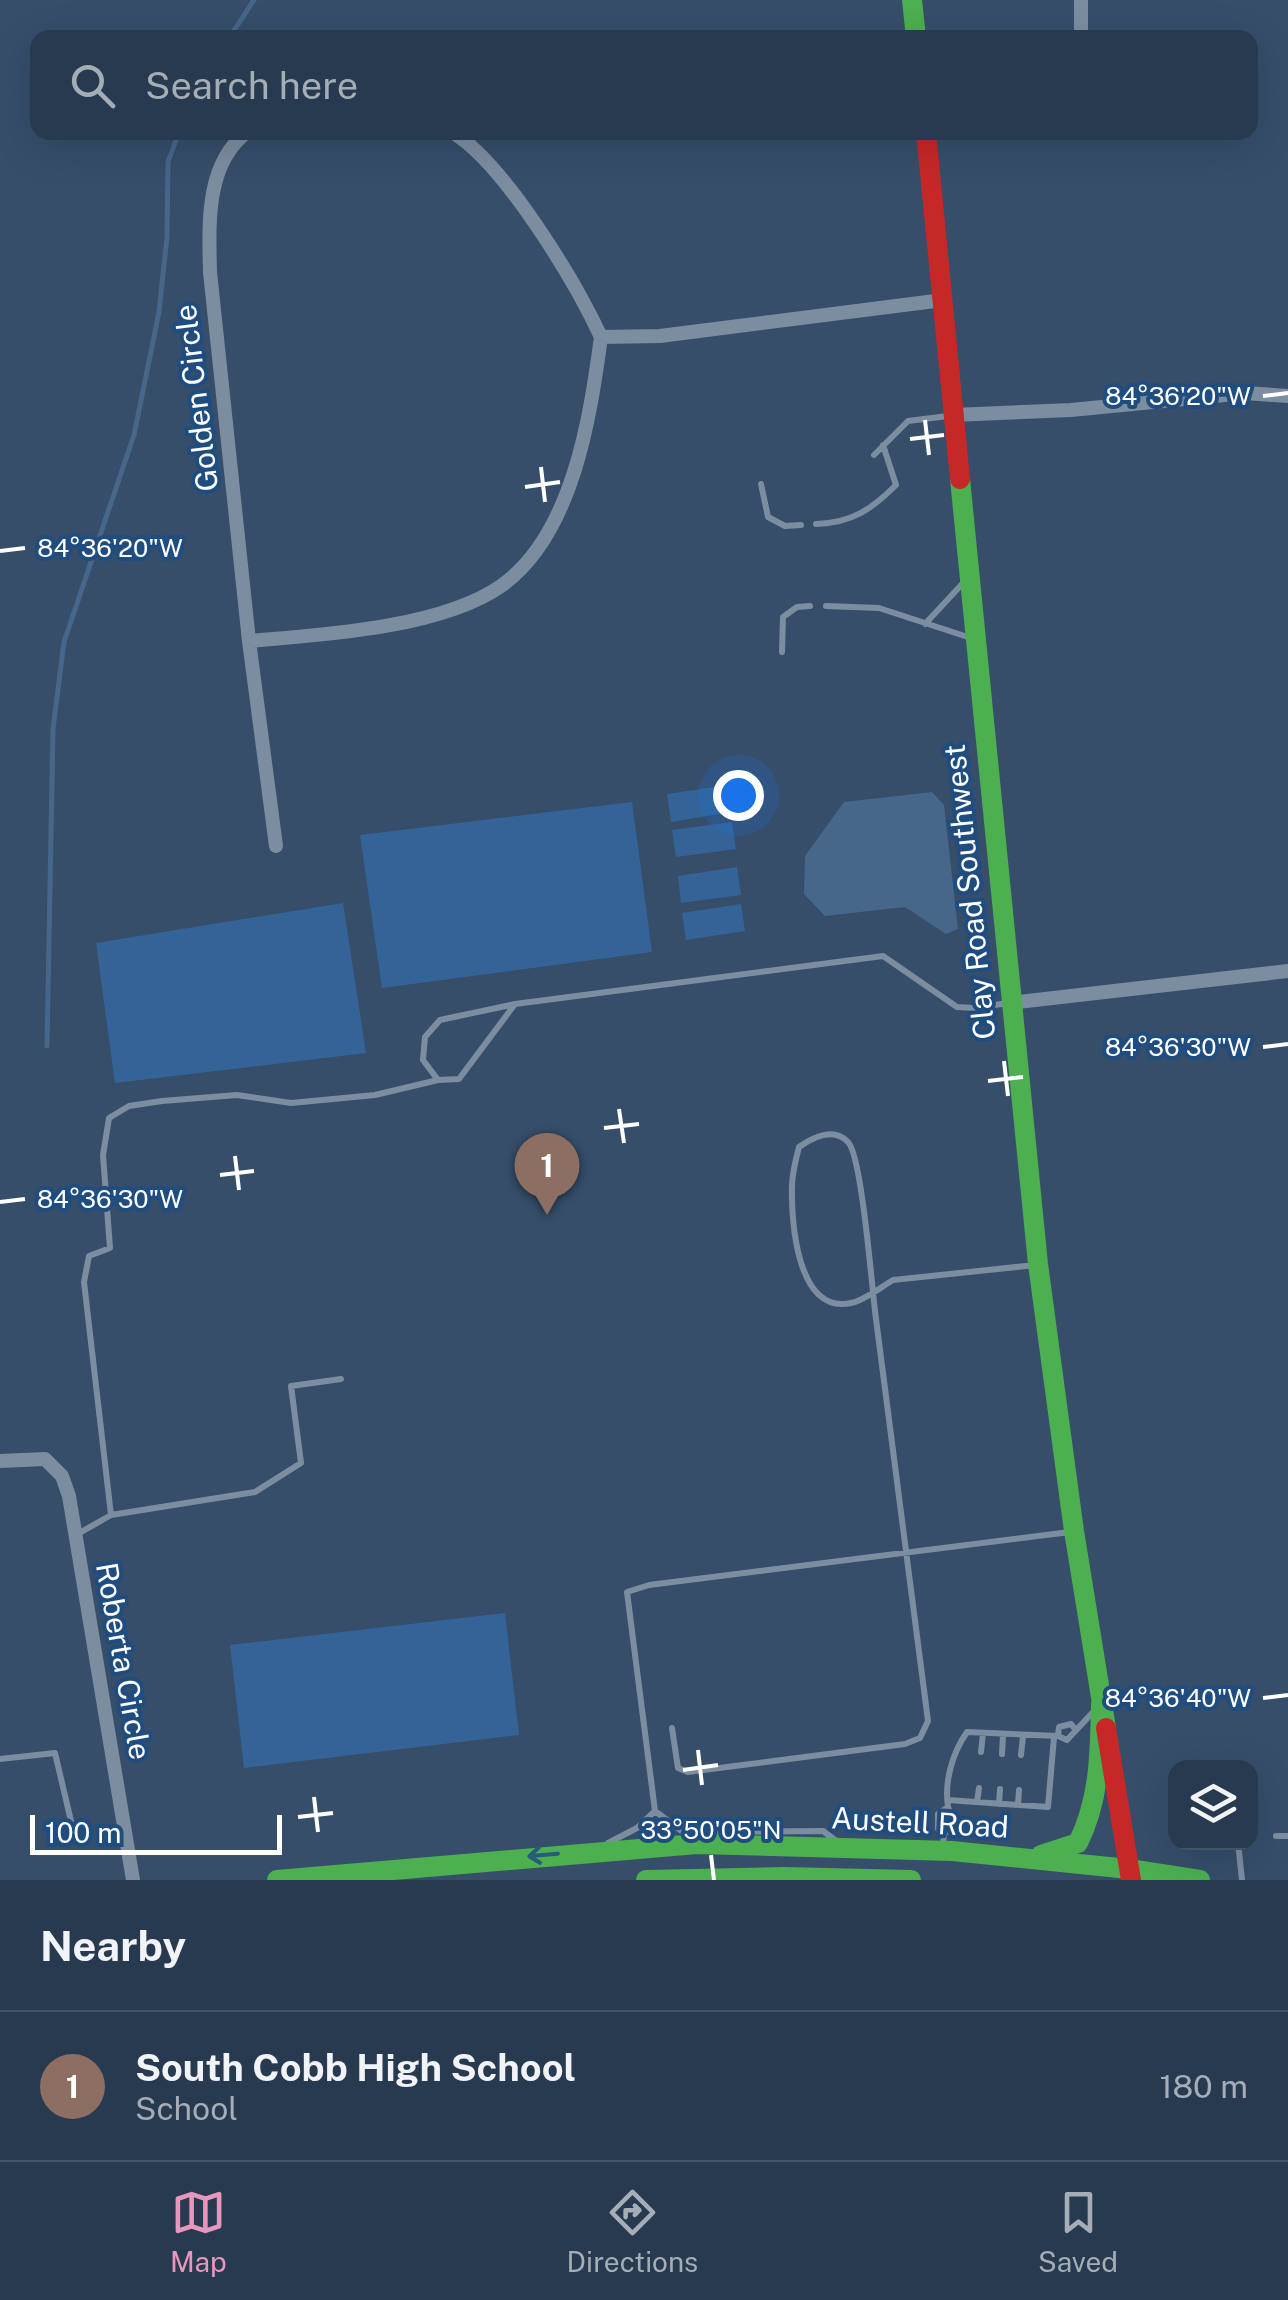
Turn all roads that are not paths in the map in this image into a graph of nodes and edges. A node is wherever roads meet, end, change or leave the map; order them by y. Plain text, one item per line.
1 (912, 0) edge
2 (1081, 0) edge
3 (915, 30) edge
4 (1081, 30) edge
5 (239, 140) edge
6 (462, 140) edge
7 (927, 140) edge
8 (943, 300) junction
9 (601, 337) junction
10 (1288, 396) edge
11 (953, 415) junction
12 (882, 445) junction
13 (874, 455) dead end
14 (762, 484) dead end
15 (816, 524) dead end
16 (800, 526) dead end
17 (969, 578) junction
18 (810, 606) dead end
19 (826, 606) dead end
20 (924, 624) junction
21 (975, 639) junction
22 (249, 641) junction
23 (782, 652) dead end
24 (276, 846) dead end
25 (1288, 971) edge
26 (1010, 1003) junction
27 (516, 1004) junction
28 (438, 1080) junction
29 (1038, 1264) junction
30 (872, 1292) junction
31 (341, 1380) dead end
32 (0, 1461) edge
33 (111, 1515) junction
34 (1074, 1531) junction
35 (75, 1536) junction
36 (906, 1550) junction
37 (1101, 1704) junction
38 (672, 1728) dead end
39 (1075, 1729) junction
40 (983, 1733) junction
41 (1004, 1734) junction
42 (1023, 1736) junction
43 (1056, 1736) junction
44 (981, 1752) dead end
45 (1002, 1754) dead end
46 (1022, 1755) dead end
47 (0, 1758) edge
48 (978, 1788) dead end
49 (1000, 1789) dead end
50 (1019, 1790) dead end
51 (977, 1802) junction
52 (948, 1804) junction
53 (998, 1804) junction
54 (1018, 1805) junction
55 (655, 1812) junction
56 (70, 1821) dead end
57 (1276, 1836) dead end
58 (1288, 1836) edge
59 (944, 1841) junction
60 (844, 1847) junction
61 (1239, 1850) edge
62 (591, 1851) junction
63 (1034, 1858) junction
64 (1130, 1874) edge
65 (723, 1879) edge
66 (839, 1879) edge
67 (134, 1880) edge
68 (276, 1880) edge
69 (646, 1880) edge
70 (911, 1880) edge
71 (1200, 1880) edge
72 (1242, 1880) edge

1 - 3 street
2 - 4 street
5 - 22 street, Golden Circle
6 - 9 street
7 - 8 street, Clay Road Southwest
8 - 9 street
8 - 11 street, Clay Road Southwest
9 - 22 street
10 - 11 street
11 - 12 lane
11 - 17 street, Clay Road Southwest
12 - 13 lane
12 - 15 lane
14 - 16 lane
17 - 20 lane
17 - 21 street, Clay Road Southwest
18 - 23 lane
19 - 20 lane
20 - 21 lane
21 - 26 street, Clay Road Southwest
22 - 24 street, Golden Circle
25 - 26 street
26 - 27 lane
26 - 29 street, Clay Road Southwest
27 - 28 lane
27 - 28 lane
28 - 33 lane
29 - 30 lane
29 - 34 street, Clay Road Southwest
30 - 30 lane
30 - 36 lane
31 - 33 lane
32 - 35 street, Roberta Circle
33 - 35 lane
34 - 36 lane
34 - 37 street, Clay Road Southwest
35 - 67 street, Roberta Circle
36 - 38 lane
36 - 55 lane
37 - 39 lane
37 - 63 street
37 - 64 street, Clay Road Southwest
39 - 43 lane
39 - 43 lane
40 - 41 lane
40 - 44 lane
40 - 52 lane
41 - 42 lane
41 - 45 lane
42 - 43 lane
42 - 46 lane
43 - 54 lane
47 - 56 lane
48 - 51 lane
49 - 53 lane
50 - 54 lane
51 - 52 lane
51 - 53 lane
52 - 59 lane
52 - 59 lane
53 - 54 lane
55 - 60 lane
55 - 62 lane
57 - 58 lane
59 - 60 street, Austell Road
59 - 63 street, Austell Road
60 - 62 street, Austell Road
61 - 72 lane
62 -> 68 street, Austell Road
63 - 64 street, Austell Road
64 - 71 street, Austell Road
65 - 66 street, Austell Road
65 - 69 street, Austell Road
66 - 70 street, Austell Road

